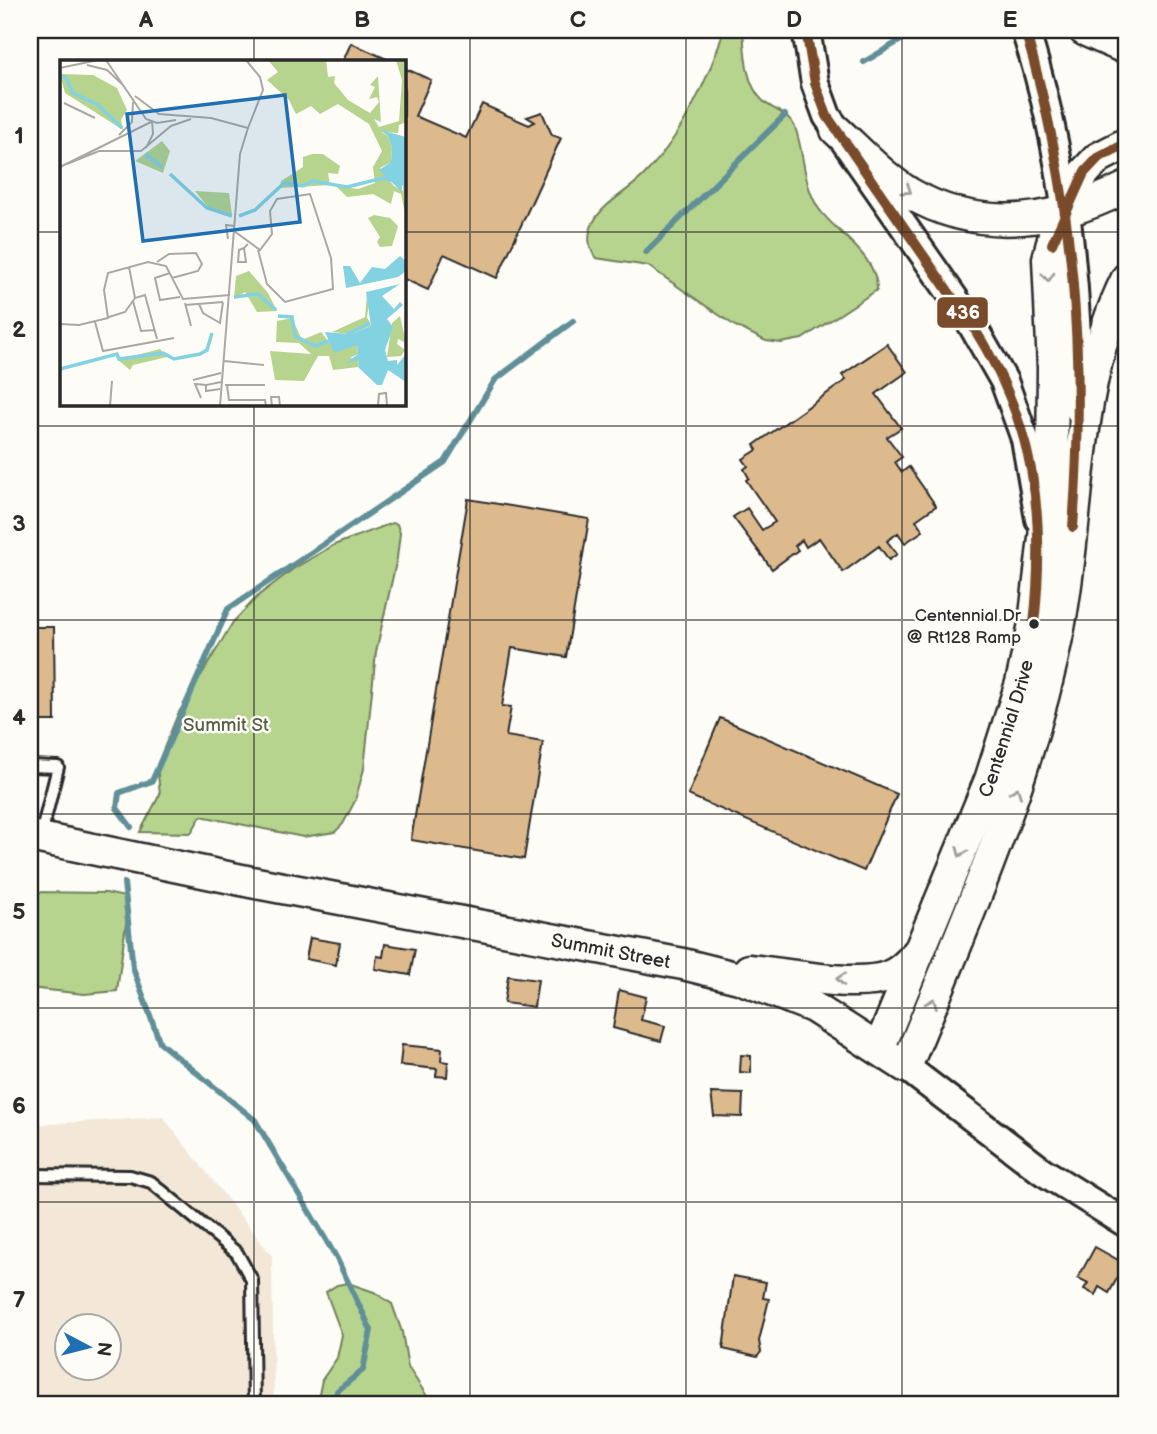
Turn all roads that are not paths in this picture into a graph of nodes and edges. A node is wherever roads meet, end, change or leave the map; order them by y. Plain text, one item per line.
1 (806, 30) edge
2 (1025, 30) edge
3 (1084, 30) edge
4 (1127, 50) edge
5 (836, 130) junction
6 (1127, 143) edge
7 (1127, 187) edge
8 (1067, 213) junction
9 (1127, 278) edge
10 (1080, 443) junction
11 (1041, 569) junction
12 (30, 766) edge
13 (35, 837) edge
14 (922, 948) junction
15 (683, 964) junction
16 (879, 1049) junction
17 (906, 1067) junction
18 (30, 1175) edge
19 (1127, 1224) edge
20 (254, 1404) edge

1 - 5 street, Centennial Drive
2 - 8 street, Centennial Drive
3 - 4 main road
5 -> 8 main road
5 - 11 street, Centennial Drive
6 - 8 main road
7 - 8 main road
8 - 10 street, Centennial Drive
8 -> 11 main road
9 - 10 main road
17 -> 10 main road, Centennial Drive
11 -> 14 main road, Centennial Drive
12 - 13 lane
13 - 15 main road, Summit Street
14 -> 15 main road
14 - 16 main road, Centennial Drive
15 - 16 main road, Summit Street
16 - 17 main road, Summit Street
17 - 19 street, Summit Street
18 - 20 lane

